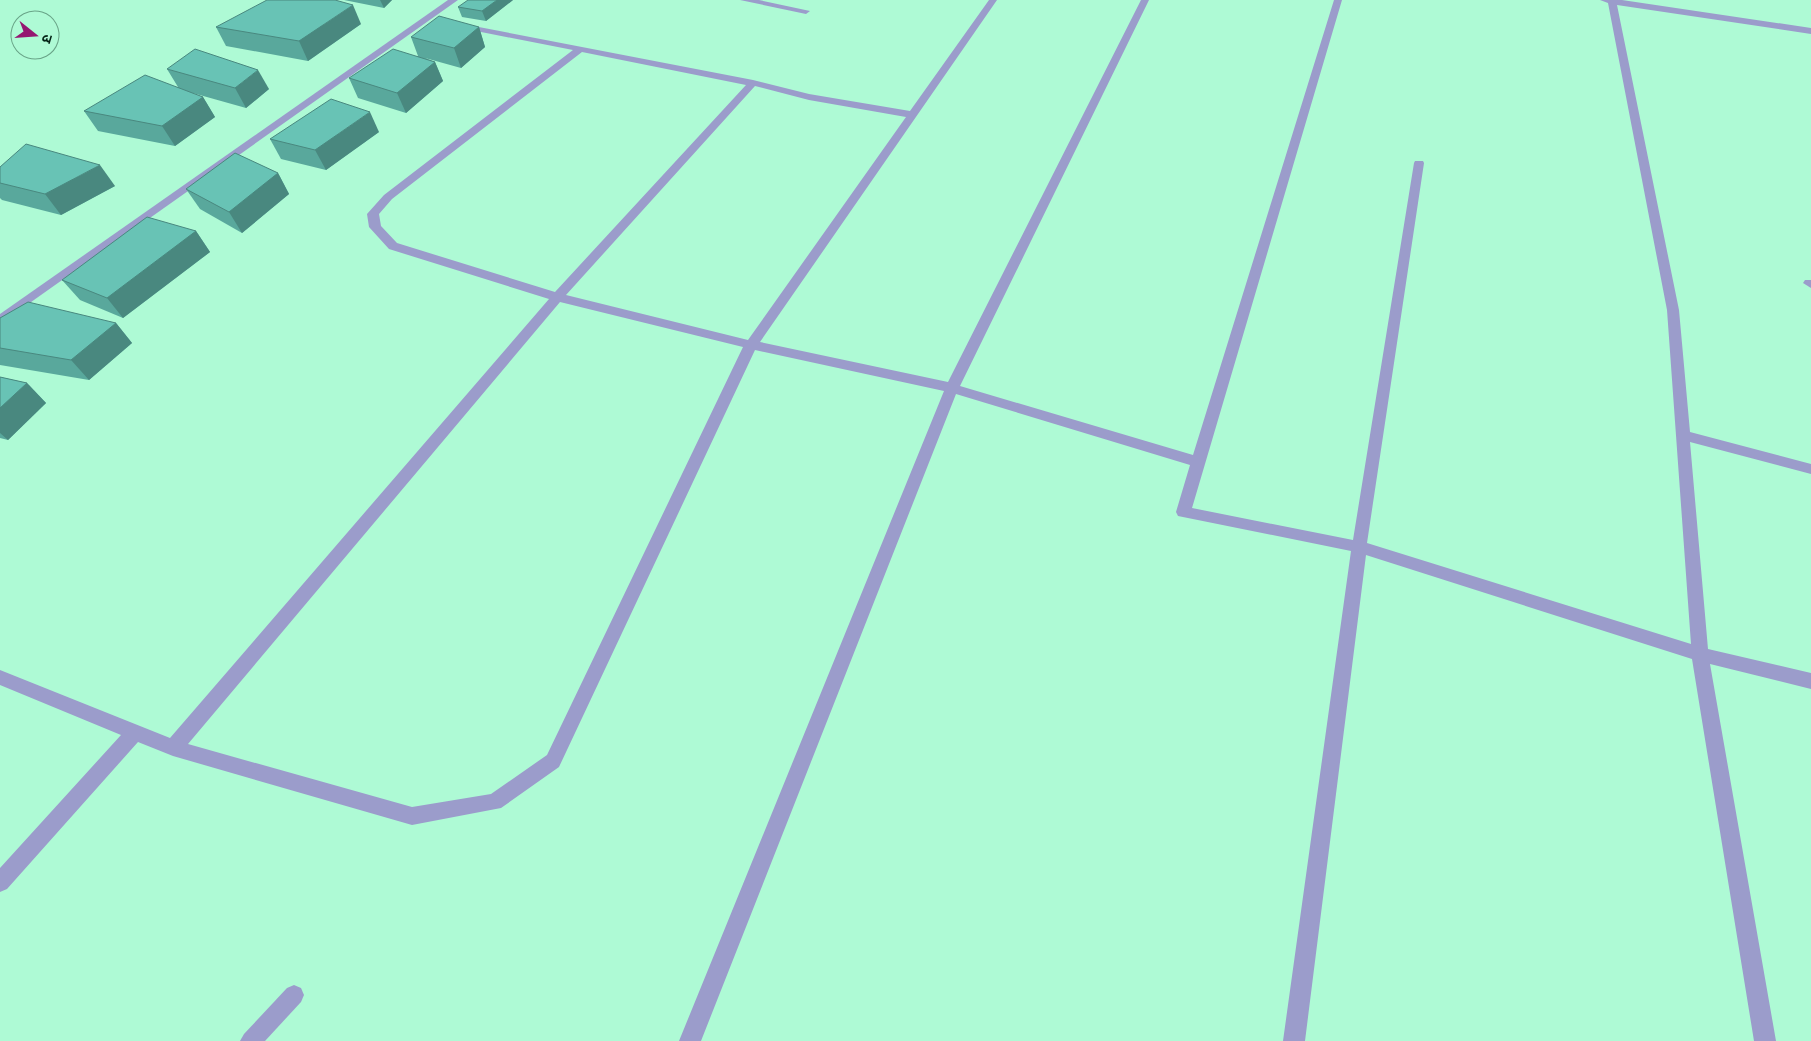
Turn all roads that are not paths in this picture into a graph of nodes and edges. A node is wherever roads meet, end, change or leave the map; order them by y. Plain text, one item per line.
1 (454, 0) edge
2 (744, 0) edge
3 (992, 0) edge
4 (1145, 0) edge
5 (1338, 0) edge
6 (1692, 0) edge
7 (1608, 1) edge
8 (806, 11) dead end
9 (1696, 14) junction
10 (427, 19) junction
11 (1811, 31) edge
12 (580, 48) junction
13 (753, 82) junction
14 (913, 116) junction
15 (1419, 163) dead end
16 (557, 297) junction
17 (0, 320) edge
18 (751, 345) junction
19 (952, 388) junction
20 (1682, 435) junction
21 (1198, 462) junction
22 (1811, 469) edge
23 (1359, 547) junction
24 (1700, 654) junction
25 (0, 677) edge
26 (1811, 682) edge
27 (136, 731) junction
28 (173, 748) junction
29 (0, 882) edge
30 (294, 994) dead end
31 (251, 1041) edge
32 (690, 1041) edge
33 (1294, 1041) edge
34 (1765, 1041) edge

1 - 10 street
2 - 8 street
3 - 14 street
4 - 19 street
5 - 21 street
6 - 9 street
7 - 9 street
7 - 20 street
9 - 11 street
10 - 12 street
10 - 17 street
12 - 13 street
12 - 16 street
13 - 14 street
13 - 16 street
14 - 18 street
15 - 23 street
16 - 18 street
16 - 28 street
18 - 19 street
18 - 28 street
19 - 21 street
19 - 32 street
20 - 22 street
20 - 24 street
21 - 23 street
23 - 24 street
23 - 33 street
24 - 26 street
24 - 34 street
25 - 27 street
27 - 28 street
27 - 29 street
30 - 31 street

